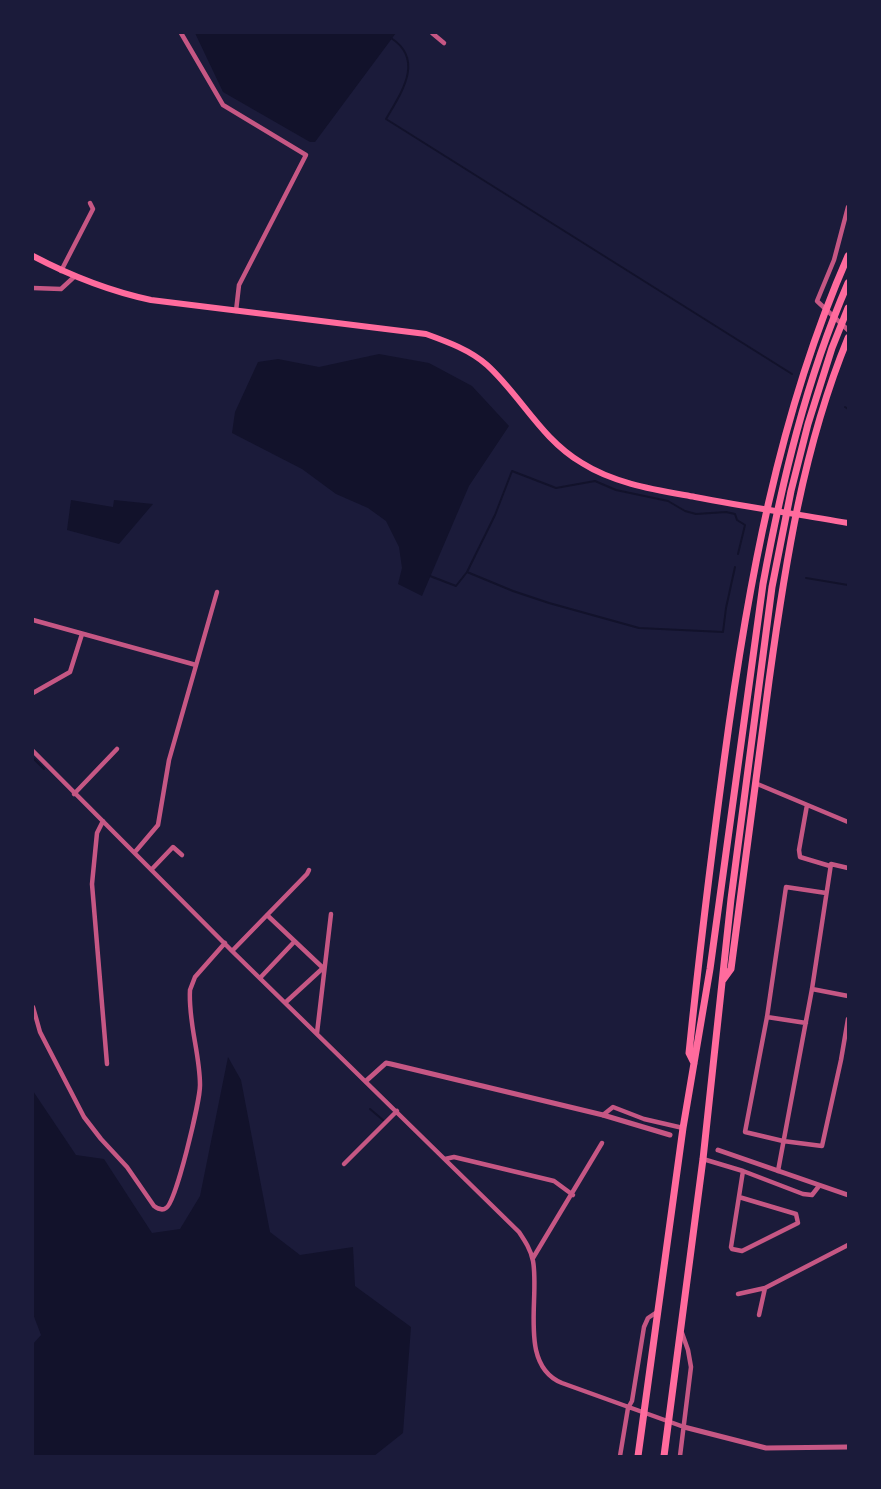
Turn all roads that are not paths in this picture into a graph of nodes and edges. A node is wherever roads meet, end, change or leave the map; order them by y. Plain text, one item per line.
1 (181, 33) edge
2 (432, 33) edge
3 (444, 43) dead end
4 (90, 203) dead end
5 (848, 207) edge
6 (33, 256) edge
7 (848, 256) edge
8 (61, 271) junction
9 (74, 277) junction
10 (848, 283) edge
11 (33, 288) edge
12 (848, 308) edge
13 (236, 311) junction
14 (826, 311) junction
15 (848, 330) edge
16 (848, 338) edge
17 (767, 510) junction
18 (796, 514) junction
19 (848, 523) edge
20 (217, 592) dead end
21 (33, 620) edge
22 (82, 634) junction
23 (196, 664) junction
24 (33, 693) edge
25 (117, 749) dead end
26 (33, 751) edge
27 (755, 783) junction
28 (74, 794) junction
29 (807, 805) junction
30 (103, 822) junction
31 (848, 822) edge
32 (135, 852) junction
33 (182, 855) dead end
34 (831, 866) junction
35 (152, 868) junction
36 (848, 868) edge
37 (309, 870) dead end
38 (826, 893) junction
39 (331, 914) dead end
40 (267, 915) junction
41 (294, 942) junction
42 (225, 943) junction
43 (232, 951) junction
44 (323, 968) junction
45 (260, 978) junction
46 (723, 981) junction
47 (812, 990) junction
48 (848, 996) edge
49 (286, 1002) junction
50 (33, 1007) edge
51 (767, 1017) junction
52 (848, 1019) edge
53 (806, 1023) junction
54 (317, 1033) junction
55 (842, 1060) junction
56 (848, 1061) edge
57 (107, 1064) dead end
58 (694, 1064) junction
59 (366, 1081) junction
60 (397, 1111) junction
61 (603, 1115) junction
62 (683, 1128) junction
63 (670, 1136) dead end
64 (783, 1141) junction
65 (602, 1143) dead end
66 (718, 1150) dead end
67 (703, 1158) junction
68 (445, 1159) junction
69 (344, 1164) dead end
70 (743, 1170) junction
71 (778, 1171) junction
72 (819, 1186) junction
73 (573, 1195) junction
74 (848, 1195) edge
75 (739, 1197) junction
76 (848, 1245) edge
77 (533, 1258) junction
78 (765, 1288) junction
79 (738, 1294) dead end
80 (657, 1312) junction
81 (759, 1315) dead end
82 (681, 1331) junction
83 (628, 1408) junction
84 (684, 1427) junction
85 (848, 1448) edge
86 (620, 1456) edge
87 (638, 1456) edge
88 (664, 1456) edge
89 (680, 1456) edge

1 - 13 street
2 - 3 street
4 - 8 street
5 - 14 street
6 - 8 main road
7 - 14 highway
8 - 9 main road
9 - 11 street
9 - 13 main road
10 - 58 highway
12 - 46 highway
13 - 17 main road
14 - 15 street
14 - 17 highway
16 - 18 highway
17 - 18 main road
17 - 58 highway
18 - 19 main road
18 - 27 highway
20 - 23 street
21 - 22 street
22 - 23 street
22 - 24 street
23 - 32 street
25 - 28 street
26 - 28 street
27 - 29 street
27 - 46 highway
28 - 30 street
29 - 31 street
29 - 34 street
30 - 32 street
30 - 57 street
32 - 35 street
33 - 35 street
34 - 36 street
34 - 38 street
35 - 42 street
37 - 40 street
38 - 47 street
38 - 51 street
39 - 44 street
40 - 41 street
40 - 43 street
41 - 44 street
41 - 45 street
42 - 43 street
42 - 50 street
43 - 45 street
44 - 49 street
44 - 54 street
45 - 49 street
46 - 67 highway
47 - 48 street
47 - 53 street
49 - 54 street
51 - 53 street
51 - 64 street
52 - 55 street
53 - 64 street
54 - 59 street
55 - 56 street
55 - 64 street
58 - 62 highway
59 - 60 street
59 - 61 street
60 - 68 street
60 - 69 street
61 - 62 street
61 - 63 street
62 - 80 highway
64 - 71 street
65 - 73 street
66 - 71 street
67 - 70 street
67 - 82 highway
68 - 73 street
68 - 77 street
70 - 72 street
70 - 75 street
71 - 72 street
72 - 74 street
73 - 77 street
75 - 75 street
76 - 78 street
77 - 83 street
78 - 79 street
78 - 81 street
80 - 83 street
80 - 87 highway
82 - 84 street
82 - 88 highway
83 - 84 street
83 - 86 street
84 - 85 street
84 - 89 street

